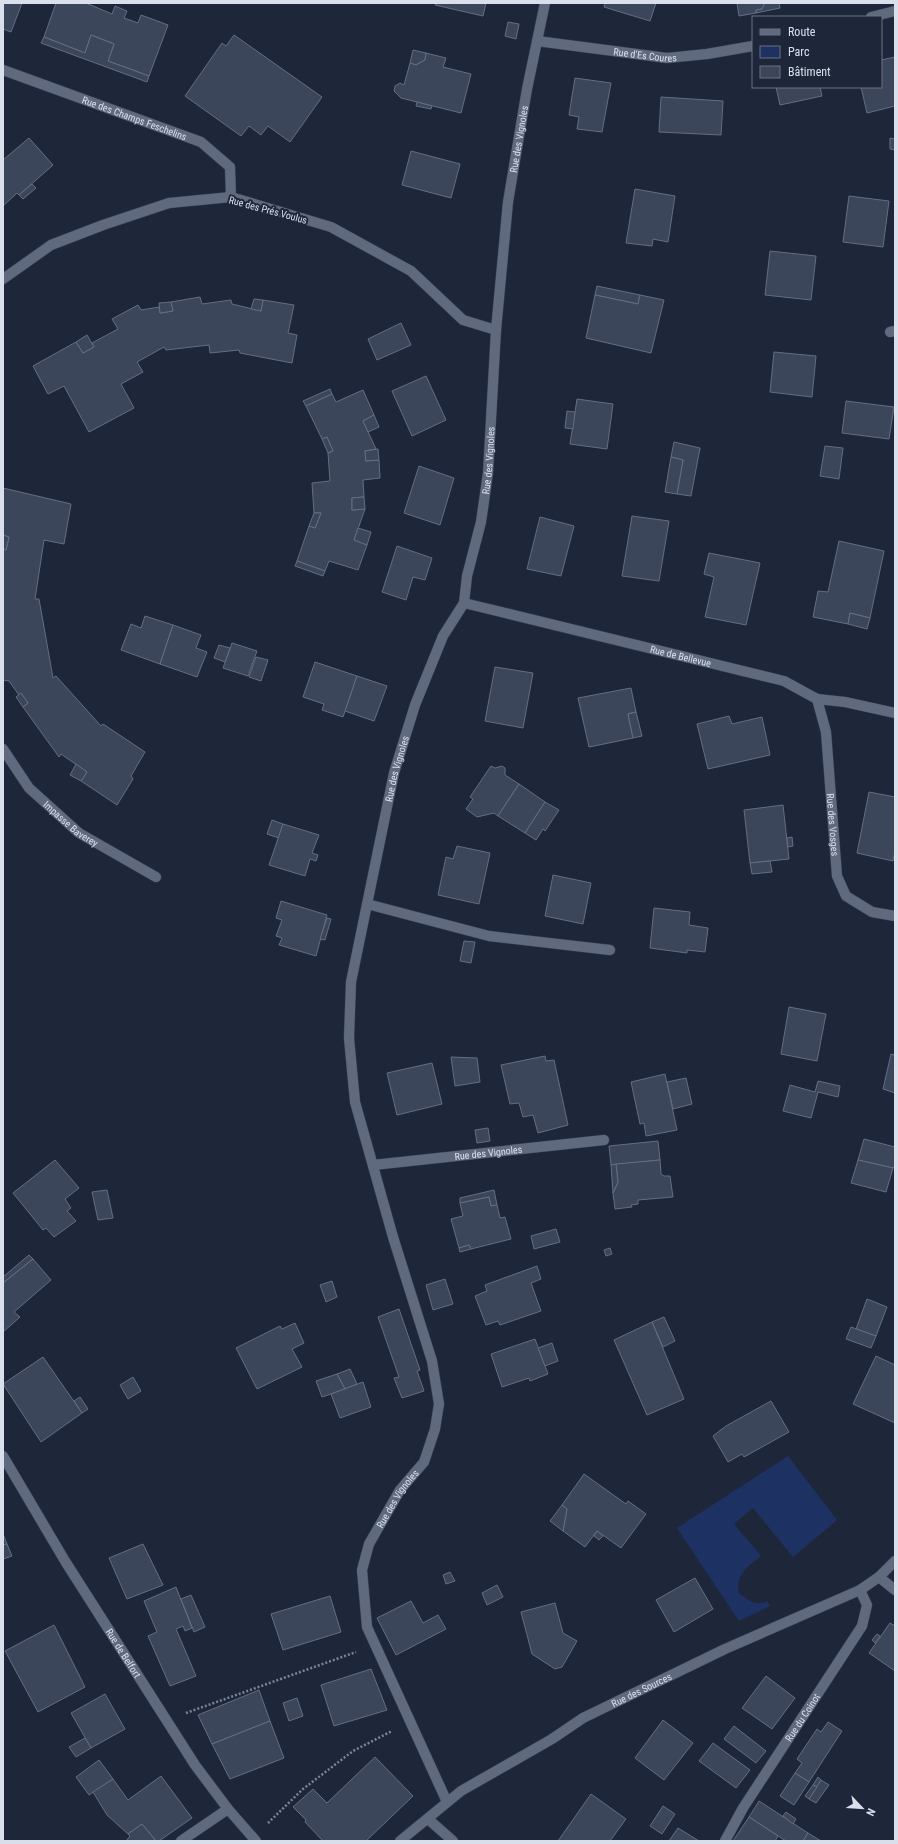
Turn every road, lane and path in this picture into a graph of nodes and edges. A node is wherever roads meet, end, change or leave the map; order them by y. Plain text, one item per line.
1 (545, 3) edge
2 (895, 11) edge
3 (876, 16) edge
4 (537, 41) junction
5 (752, 46) edge
6 (3, 70) edge
7 (231, 197) junction
8 (3, 279) edge
9 (496, 330) junction
10 (464, 603) junction
11 (817, 699) junction
12 (895, 713) edge
13 (3, 749) edge
14 (156, 877) dead end
15 (367, 904) junction
16 (895, 916) edge
17 (610, 950) dead end
18 (604, 1140) dead end
19 (373, 1165) junction
20 (3, 1456) edge
21 (895, 1561) edge
22 (879, 1577) junction
23 (860, 1590) junction
24 (895, 1590) edge
25 (375, 1645) junction
26 (167, 1720) junction
27 (410, 1723) junction
28 (447, 1802) junction
29 (228, 1808) junction
30 (428, 1819) junction
31 (254, 1839) edge
32 (182, 1841) edge
33 (400, 1841) edge
34 (453, 1841) edge
35 (725, 1841) edge

1 - 4 street, Rue des Vignoles
2 - 3 street
4 - 5 street, Rue d'Es Coures
4 - 9 street, Rue des Vignoles
6 - 7 street, Rue des Champs Feschelins
7 - 8 street, Rue des Prés Voulus
7 - 9 street, Rue des Prés Voulus
9 - 10 street, Rue des Vignoles
10 - 11 street, Rue de Bellevue
10 - 15 street, Rue des Vignoles
11 - 12 street, Rue de Bellevue
11 - 16 street, Rue des Vosges
13 - 14 street, Impasse Baverey
15 - 17 street
15 - 19 street, Rue des Vignoles
18 - 19 street, Rue des Vignoles
19 - 25 street, Rue des Vignoles
20 - 26 street, Rue de Belfort
21 - 22 street, Rue des Sources
22 - 23 street, Rue des Sources
22 - 24 street
23 - 28 street, Rue des Sources
23 - 35 street, Rue du Coinot
25 - 26 path
25 - 27 street, Rue des Vignoles
26 - 29 street, Rue de Belfort
27 - 28 street, Rue des Vignoles
27 - 31 path
28 - 30 street, Rue des Sources
29 - 31 street, Rue de Belfort
29 - 32 street
30 - 33 street, Rue des Sources
30 - 34 street

